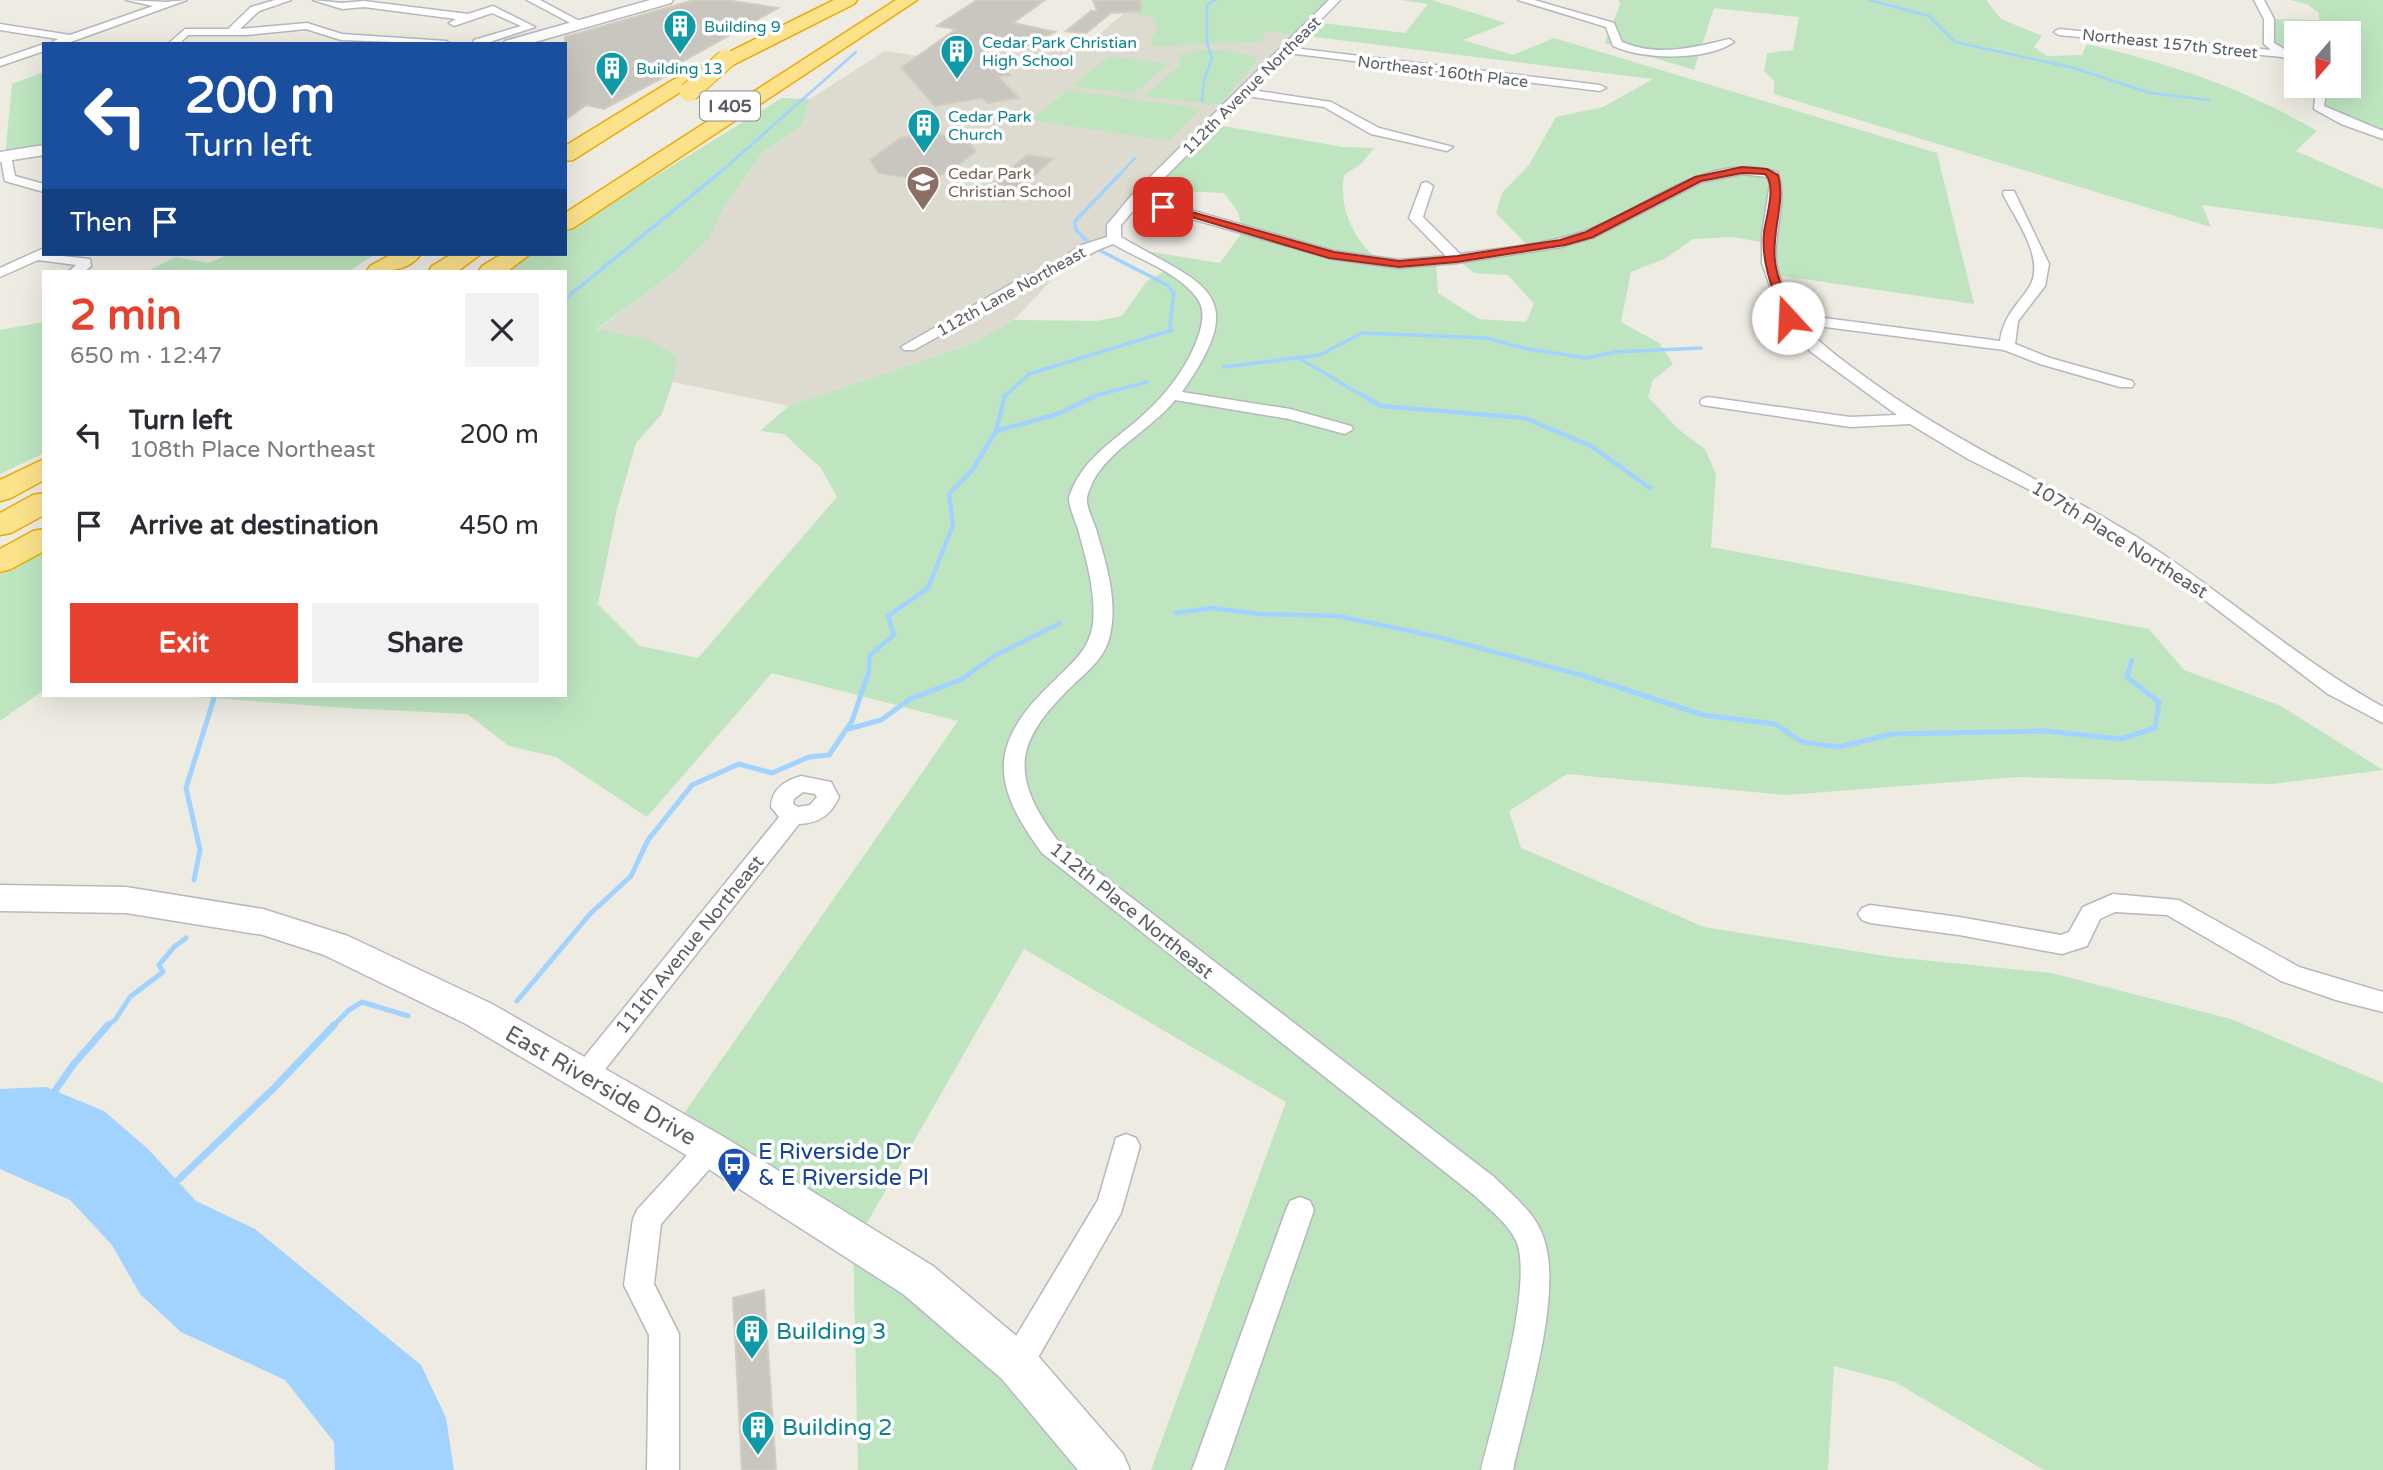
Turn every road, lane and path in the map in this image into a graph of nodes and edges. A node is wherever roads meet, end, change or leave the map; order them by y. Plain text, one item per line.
1 (131, 0) edge
2 (182, 0) edge
3 (286, 0) edge
4 (318, 0) edge
5 (532, 0) edge
6 (666, 0) edge
7 (824, 0) edge
8 (848, 0) edge
9 (869, 0) edge
10 (881, 0) edge
11 (896, 0) edge
12 (1335, 0) edge
13 (1523, 0) edge
14 (2259, 0) edge
15 (916, 2) edge
16 (166, 6) junction
17 (466, 16) junction
18 (580, 24) junction
19 (447, 26) dead end
20 (0, 27) edge
21 (435, 30) dead end
22 (232, 31) junction
23 (247, 32) junction
24 (2059, 32) dead end
25 (70, 38) junction
26 (338, 40) edge
27 (59, 42) edge
28 (175, 42) edge
29 (227, 42) edge
30 (410, 42) edge
31 (478, 42) edge
32 (517, 42) edge
33 (1729, 42) dead end
34 (42, 48) edge
35 (1286, 50) junction
36 (788, 52) dead end
37 (2281, 54) junction
38 (2284, 55) edge
39 (0, 64) edge
40 (1600, 88) dead end
41 (1244, 92) junction
42 (695, 95) junction
43 (2319, 98) edge
44 (2383, 135) edge
45 (567, 144) edge
46 (1447, 147) dead end
47 (42, 150) edge
48 (567, 154) edge
49 (3, 157) edge
50 (567, 167) edge
51 (1427, 186) dead end
52 (42, 187) edge
53 (2008, 194) dead end
54 (567, 199) edge
55 (1136, 199) junction
56 (567, 211) edge
57 (567, 222) edge
58 (1114, 239) junction
59 (40, 254) edge
60 (51, 256) edge
61 (394, 256) edge
62 (405, 256) edge
63 (434, 256) edge
64 (466, 256) edge
65 (477, 256) edge
66 (497, 256) edge
67 (515, 256) edge
68 (1457, 259) junction
69 (19, 264) junction
70 (78, 270) edge
71 (373, 270) edge
72 (381, 270) edge
73 (413, 270) edge
74 (443, 270) edge
75 (455, 270) edge
76 (475, 270) edge
77 (493, 270) edge
78 (42, 272) edge
79 (0, 273) edge
80 (1788, 318) junction
81 (2007, 346) junction
82 (909, 347) dead end
83 (2126, 384) dead end
84 (1171, 395) junction
85 (1708, 401) dead end
86 (1913, 419) junction
87 (1345, 429) dead end
88 (42, 469) edge
89 (0, 492) edge
90 (42, 503) edge
91 (42, 513) edge
92 (42, 525) edge
93 (0, 526) edge
94 (0, 536) edge
95 (42, 539) edge
96 (0, 548) edge
97 (0, 562) edge
98 (2383, 716) edge
99 (793, 815) dead end
100 (0, 898) edge
101 (1870, 914) dead end
102 (2383, 1002) edge
103 (586, 1074) junction
104 (1126, 1146) dead end
105 (710, 1149) junction
106 (1300, 1210) dead end
107 (1017, 1364) junction
108 (663, 1470) edge
109 (1107, 1470) edge
110 (1208, 1470) edge
111 (1497, 1470) edge

1 - 16 street
2 - 16 street
3 - 22 street
4 - 17 street
5 - 18 street
6 - 18 main road
7 - 42 highway, bridge
8 - 48 highway
9 - 36 highway
10 - 54 highway, I 405
11 - 56 highway, I 405
12 - 35 street, 112th Avenue Northeast
13 - 33 street
14 - 37 street
15 - 57 highway, I 405
16 - 25 street
17 - 19 street
17 - 31 street
18 - 32 main road
20 - 25 street
21 - 30 street
22 - 23 street
22 - 28 street
23 - 26 street
23 - 29 street
24 - 37 street, Northeast 157th Street
25 - 27 street
26 - 30 street
34 - 39 street
35 - 40 street, Northeast 160th Place
35 - 41 street, 112th Avenue Northeast
37 - 38 street, Northeast 157th Street
41 - 46 street
41 - 55 street, 112th Avenue Northeast
42 - 45 highway
42 - 50 highway
43 - 44 street
47 - 49 main road
49 - 52 street
51 - 68 street
53 - 81 street
55 - 58 street
55 - 68 street
58 - 82 street, 112th Lane Northeast
58 - 84 street, 112th Place Northeast
59 - 69 street
60 - 70 street
61 - 71 highway
62 - 72 highway
63 - 73 highway
64 - 74 highway
65 - 75 highway
66 - 76 highway
67 - 77 highway
68 - 80 street
69 - 78 street
69 - 79 street
80 - 81 street
80 - 86 street, 107th Place Northeast
81 - 83 street
84 - 87 street
84 - 111 street, 112th Place Northeast
85 - 86 street
86 - 98 street, 107th Place Northeast
88 - 89 highway
90 - 93 highway
91 - 94 highway
92 - 96 highway
95 - 97 highway
99 - 103 street, 111th Avenue Northeast
100 - 103 main road, East Riverside Drive
101 - 102 street
103 - 105 main road, East Riverside Drive
104 - 107 street
105 - 107 main road, East Riverside Drive
105 - 108 street
106 - 110 street
107 - 109 main road, East Riverside Drive

